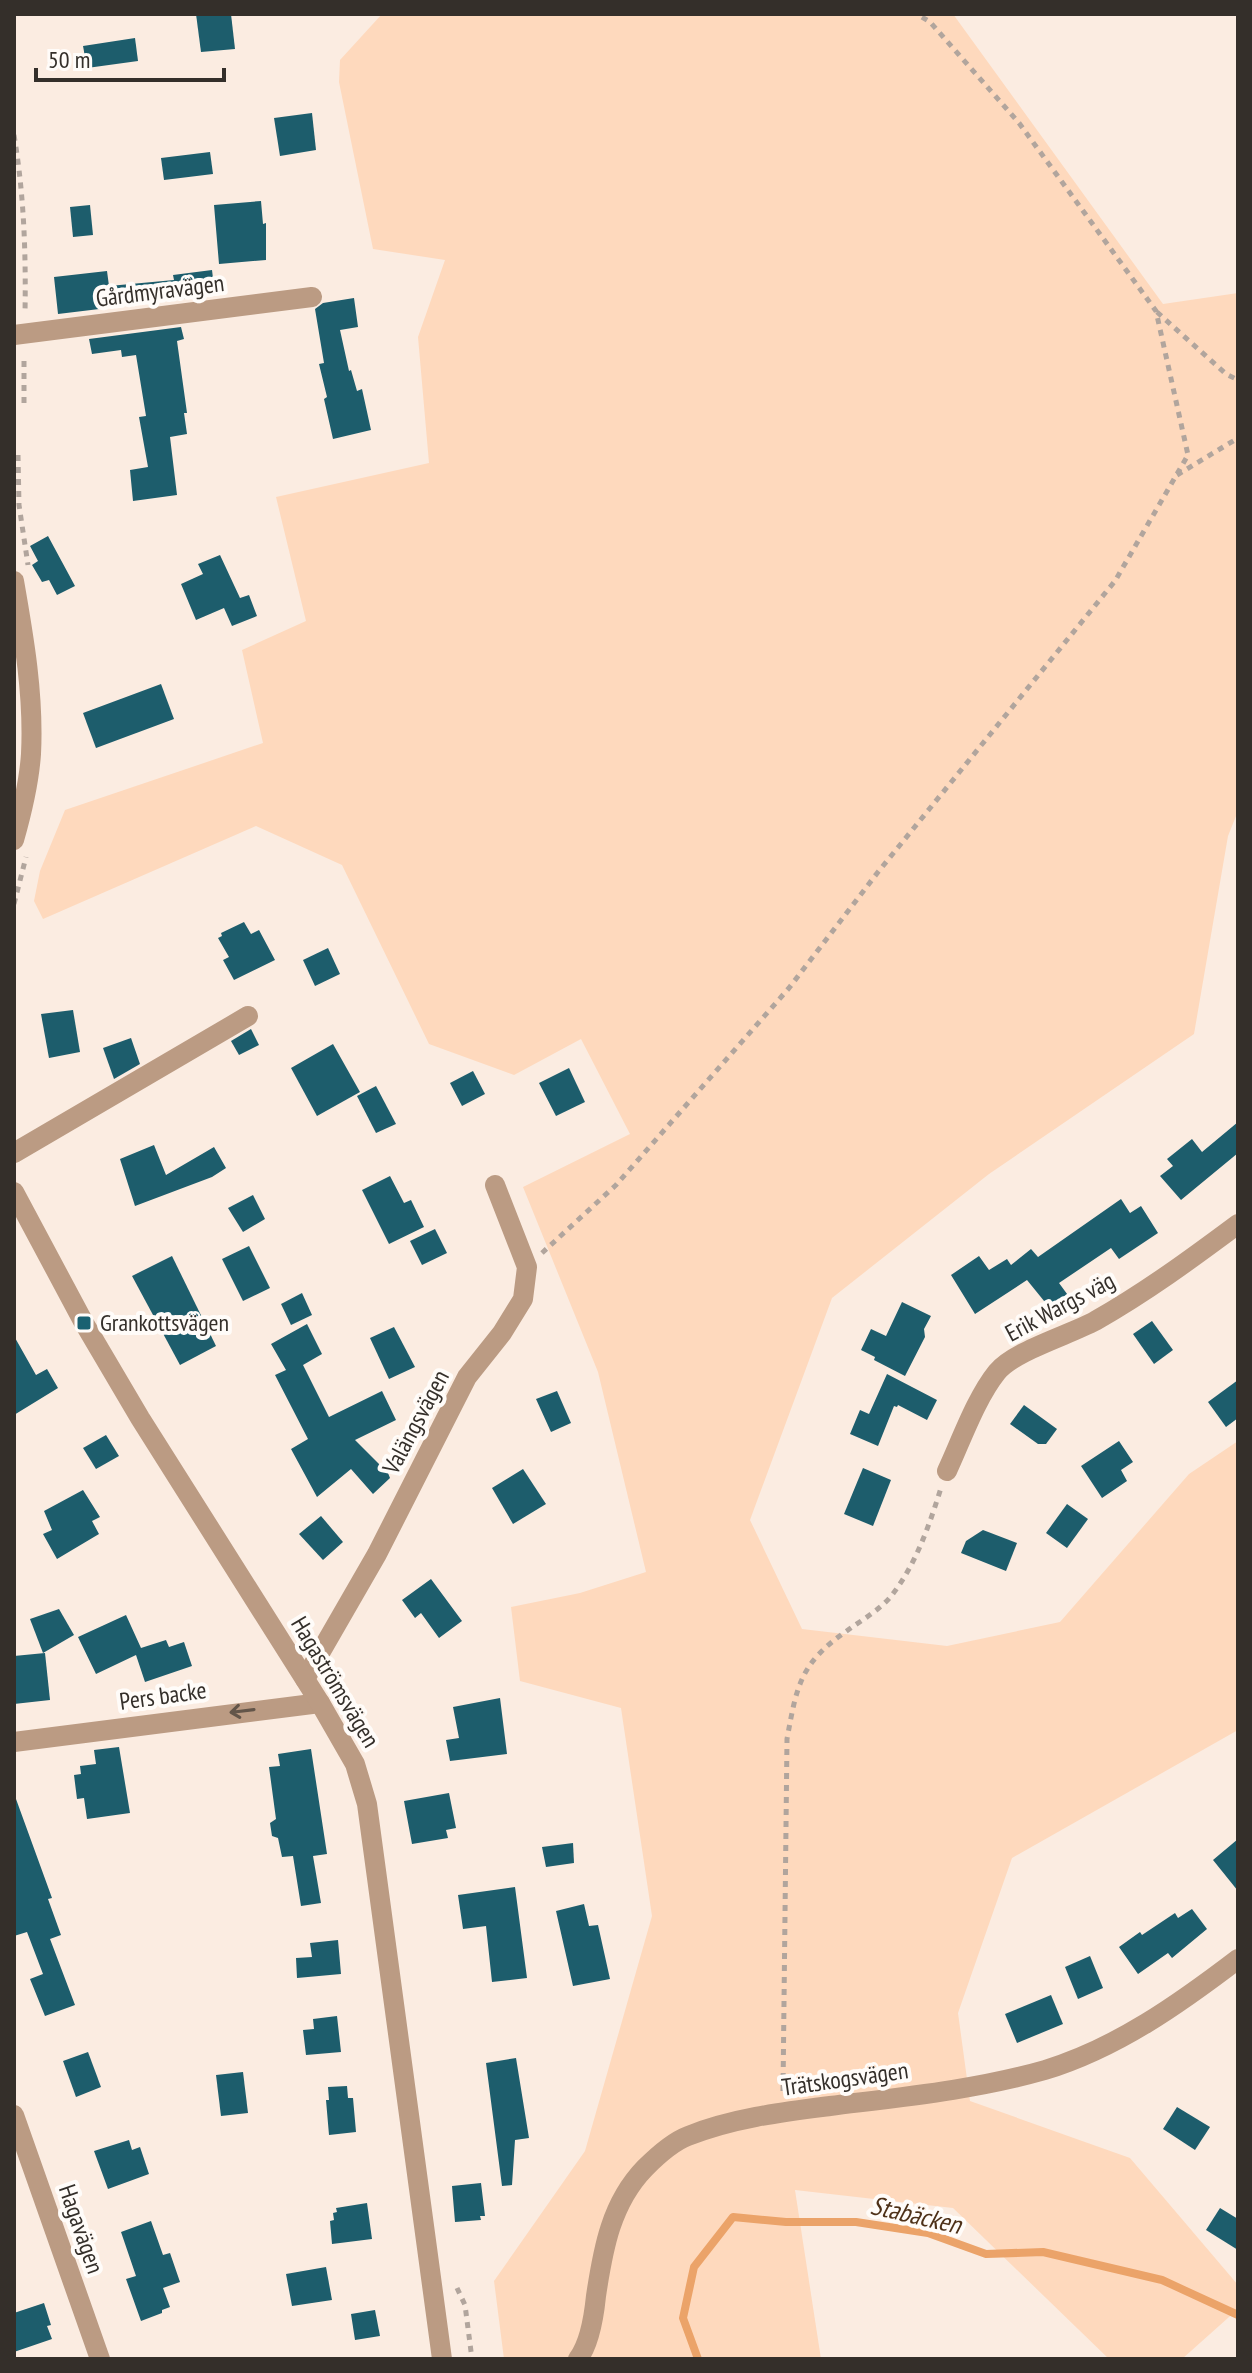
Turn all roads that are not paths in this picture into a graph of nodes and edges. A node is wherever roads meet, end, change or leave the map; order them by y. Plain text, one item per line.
1 (312, 297) dead end
2 (19, 335) edge
3 (14, 581) edge
4 (14, 840) edge
5 (248, 1016) dead end
6 (14, 1153) edge
7 (495, 1185) dead end
8 (14, 1192) edge
9 (1238, 1224) edge
10 (947, 1471) road end
11 (305, 1679) junction
12 (320, 1703) junction
13 (14, 1742) edge
14 (1238, 1959) edge
15 (14, 2115) edge
16 (100, 2359) edge
17 (442, 2359) edge
18 (578, 2359) edge

1 - 2 street, Gårdmyravägen
3 - 4 street
5 - 6 street
7 - 11 street, Valängsvägen
8 - 11 street, Hagaströmsvägen
9 - 10 street, Erik Wargs väg
11 - 12 street, Hagaströmsvägen
12 -> 13 street, Pers backe
12 - 17 street, Hagaströmsvägen
14 - 18 street, Trätskogsvägen
15 - 16 street, Hagavägen

